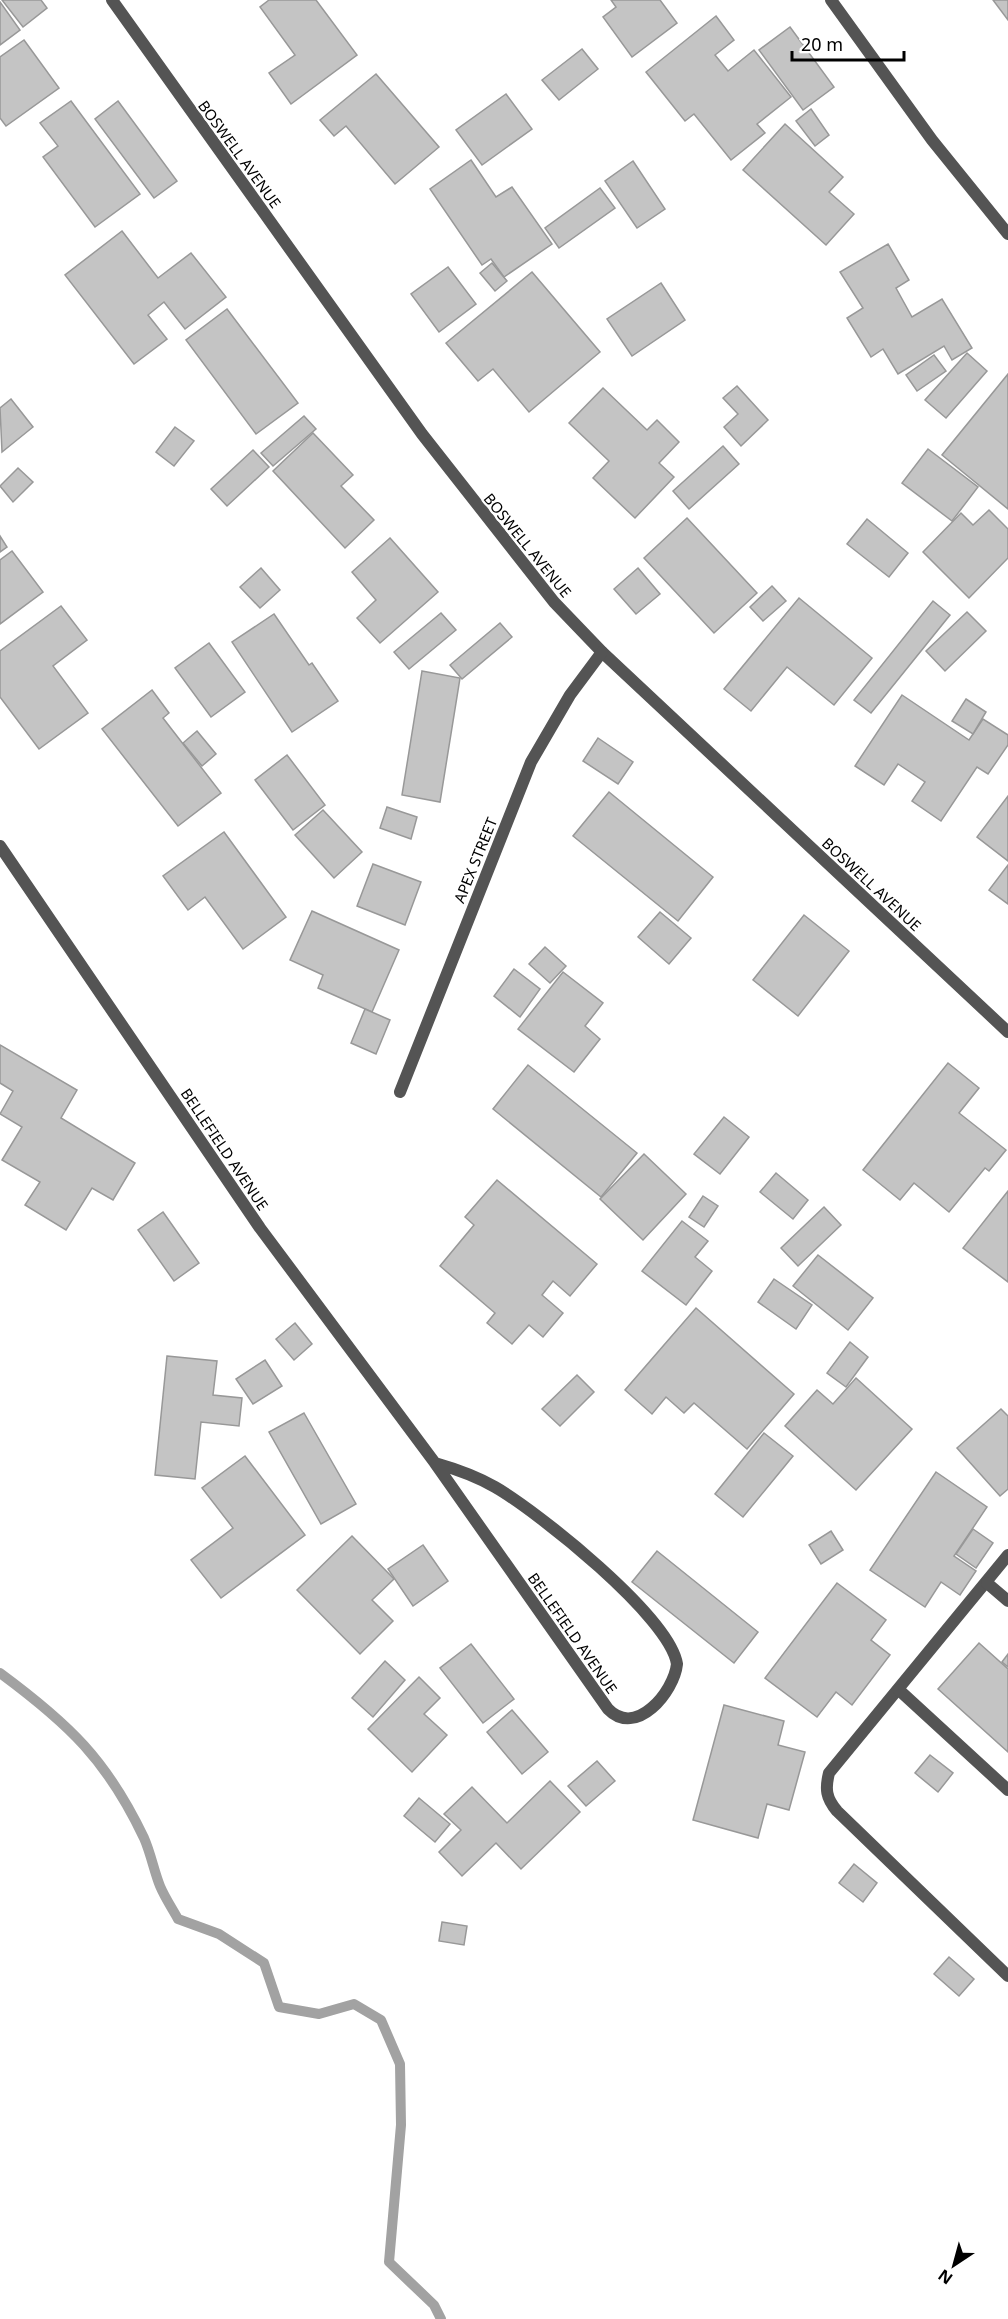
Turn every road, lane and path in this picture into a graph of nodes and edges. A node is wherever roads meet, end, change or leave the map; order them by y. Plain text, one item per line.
1 (112, 0) edge
2 (831, 0) edge
3 (1008, 234) edge
4 (602, 651) junction
5 (0, 846) edge
6 (1008, 1032) edge
7 (400, 1092) dead end
8 (435, 1463) junction
9 (1008, 1555) edge
10 (987, 1582) junction
11 (1008, 1601) edge
12 (899, 1690) junction
13 (1008, 1790) edge
14 (1008, 1976) edge

1 - 4 street, BOSWELL AVENUE
2 - 3 street
4 - 6 street, BOSWELL AVENUE
4 - 7 street, APEX STREET
5 - 8 street, BELLEFIELD AVENUE
8 - 8 street, BELLEFIELD AVENUE
9 - 10 street
10 - 11 street
10 - 12 street
12 - 13 street
12 - 14 street

